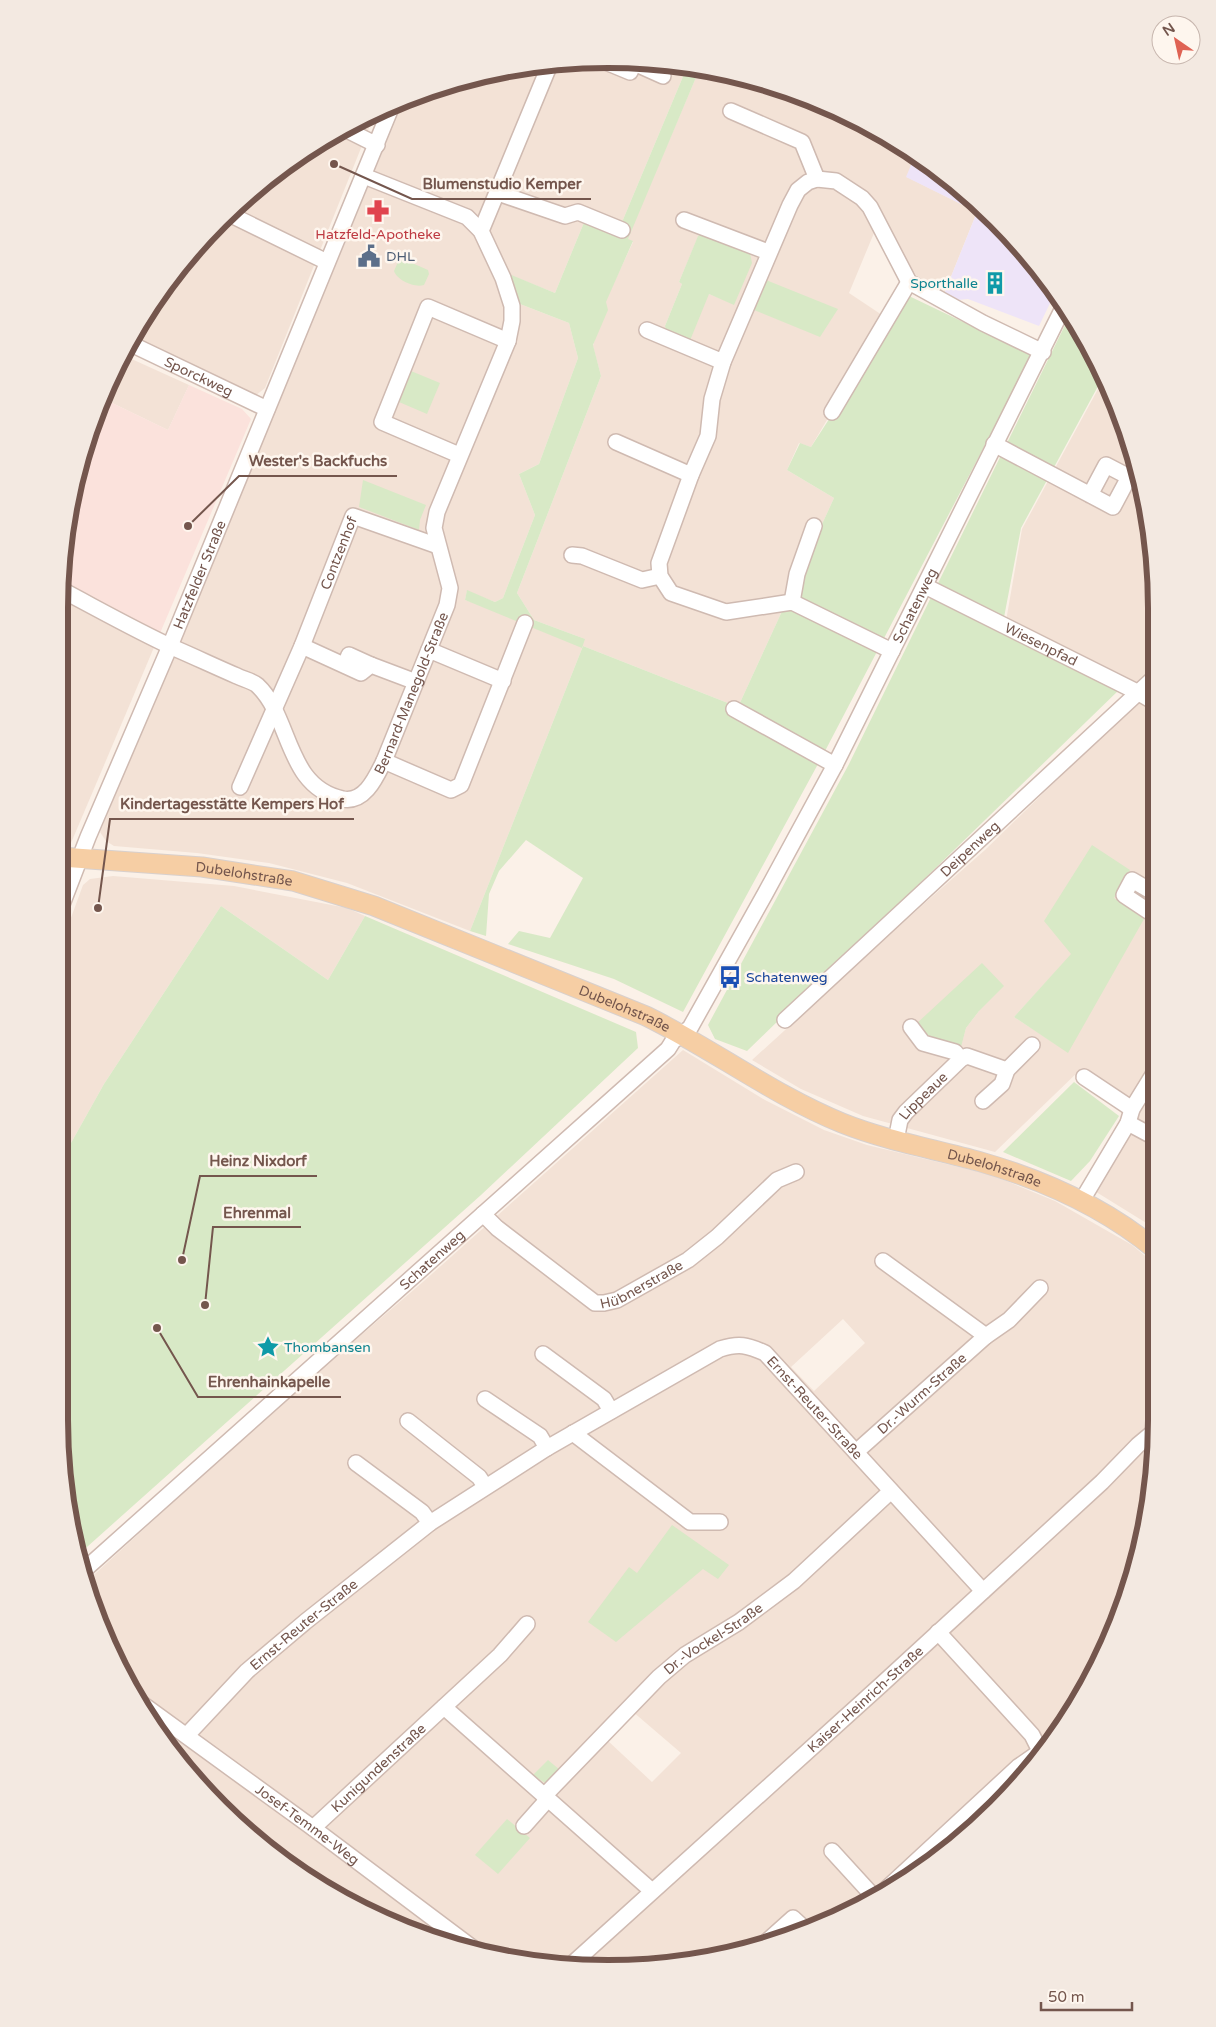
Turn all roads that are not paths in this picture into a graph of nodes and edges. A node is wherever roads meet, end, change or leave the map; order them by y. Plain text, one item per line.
1 (648, 69) edge
2 (547, 71) edge
3 (662, 76) dead end
4 (731, 111) dead end
5 (389, 114) edge
6 (352, 132) edge
7 (377, 145) junction
8 (364, 176) junction
9 (818, 178) junction
10 (498, 193) junction
11 (235, 218) edge
12 (684, 220) dead end
13 (622, 230) dead end
14 (481, 231) junction
15 (768, 252) junction
16 (328, 262) junction
17 (909, 282) junction
18 (1061, 314) edge
19 (647, 330) dead end
20 (508, 341) junction
21 (136, 346) edge
22 (1043, 352) junction
23 (723, 362) junction
24 (267, 409) junction
25 (832, 412) dead end
26 (616, 442) dead end
27 (994, 444) junction
28 (459, 455) junction
29 (691, 475) junction
30 (1090, 495) dead end
31 (814, 526) dead end
32 (438, 546) junction
33 (572, 555) dead end
34 (660, 576) junction
35 (925, 586) junction
36 (68, 593) edge
37 (792, 602) junction
38 (525, 623) dead end
39 (170, 646) junction
40 (302, 646) junction
41 (429, 650) junction
42 (892, 651) junction
43 (503, 681) junction
44 (416, 682) junction
45 (1148, 684) edge
46 (1139, 693) junction
47 (1148, 698) edge
48 (274, 709) junction
49 (734, 709) dead end
50 (384, 761) junction
51 (835, 765) junction
52 (240, 787) dead end
53 (70, 858) edge
54 (67, 874) edge
55 (785, 1020) dead end
56 (911, 1027) dead end
57 (682, 1034) junction
58 (1032, 1045) dead end
59 (961, 1059) junction
60 (1006, 1070) junction
61 (1084, 1077) dead end
62 (1148, 1084) edge
63 (984, 1102) dead end
64 (1130, 1116) junction
65 (1148, 1131) edge
66 (896, 1140) junction
67 (796, 1172) dead end
68 (1081, 1202) junction
69 (483, 1214) junction
70 (1148, 1244) edge
71 (883, 1262) dead end
72 (1040, 1288) dead end
73 (986, 1336) junction
74 (543, 1354) dead end
75 (485, 1399) dead end
76 (611, 1411) junction
77 (408, 1421) dead end
78 (573, 1433) junction
79 (1147, 1438) edge
80 (547, 1448) junction
81 (856, 1452) junction
82 (356, 1463) dead end
83 (485, 1486) junction
84 (891, 1491) junction
85 (720, 1522) dead end
86 (430, 1523) junction
87 (88, 1567) edge
88 (983, 1591) junction
89 (527, 1624) dead end
90 (938, 1632) junction
91 (444, 1707) junction
92 (155, 1713) edge
93 (187, 1735) junction
94 (1039, 1745) edge
95 (1025, 1762) edge
96 (546, 1797) junction
97 (524, 1826) dead end
98 (313, 1828) junction
99 (832, 1851) dead end
100 (911, 1866) edge
101 (652, 1891) junction
102 (869, 1892) edge
103 (800, 1924) edge
104 (777, 1933) edge
105 (460, 1939) edge
106 (583, 1959) edge

1 - 3 street
2 - 10 street
4 - 9 street
5 - 7 street, Hatzfelder Straße
6 - 7 street
7 - 8 street, Hatzfelder Straße
8 - 14 street, Bernard-Manegold-Straße
8 - 16 street, Hatzfelder Straße
9 - 15 street
9 - 17 street
10 - 13 street
10 - 14 street
11 - 16 street
12 - 15 street
14 - 20 street, Bernard-Manegold-Straße
15 - 23 street
16 - 24 street, Hatzfelder Straße
17 - 22 street
17 - 25 street
18 - 22 street, Schatenweg
19 - 23 street
20 - 28 street, Bernard-Manegold-Straße
20 - 28 street
21 - 24 street, Sporckweg
22 - 27 street, Schatenweg
23 - 29 street
24 - 39 street, Hatzfelder Straße
26 - 29 street
27 - 30 street
27 - 35 street, Schatenweg
28 - 32 street, Bernard-Manegold-Straße
29 - 34 street
31 - 37 street
32 - 40 street, Contzenhof
32 - 41 street, Bernard-Manegold-Straße
33 - 34 street
34 - 37 street
35 - 42 street, Schatenweg
35 - 46 street, Wiesenpfad
36 - 39 street, Bernard-Manegold-Straße
37 - 42 street
38 - 43 street
39 - 48 street, Bernard-Manegold-Straße
39 - 53 street, Hatzfelder Straße
40 - 44 street
40 - 48 street, Contzenhof
41 - 43 street
41 - 44 street, Bernard-Manegold-Straße
42 - 51 street, Schatenweg
43 - 50 street
44 - 50 street, Bernard-Manegold-Straße
45 - 46 street, Deipenweg
46 - 47 street, Wiesenpfad
46 - 55 street, Deipenweg
48 - 50 street, Bernard-Manegold-Straße
48 - 52 street
49 - 51 street
51 - 57 street, Schatenweg
53 - 54 street, Hatzfelder Straße
53 - 57 main road, Dubelohstraße
56 - 59 street
57 - 66 main road, Dubelohstraße
57 - 69 street, Schatenweg
58 - 60 street
59 - 60 street
59 - 66 street, Lippeaue
60 - 63 street
61 - 64 street
62 - 64 street
64 - 65 street
64 - 68 street
66 - 68 main road, Dubelohstraße
67 - 69 street, Hübnerstraße
68 - 70 main road, Dubelohstraße
69 - 87 street, Schatenweg
71 - 73 street
72 - 73 street, Dr.-Wurm-Straße
73 - 81 street, Dr.-Wurm-Straße
74 - 76 street
75 - 80 street
76 - 78 street, Ernst-Reuter-Straße
76 - 81 street, Ernst-Reuter-Straße
77 - 83 street
78 - 80 street, Ernst-Reuter-Straße
78 - 85 street
79 - 88 street, Kaiser-Heinrich-Straße
80 - 83 street, Ernst-Reuter-Straße
81 - 84 street, Ernst-Reuter-Straße
82 - 86 street
83 - 86 street, Ernst-Reuter-Straße
84 - 88 street, Ernst-Reuter-Straße
84 - 96 street, Dr.-Vockel-Straße
86 - 93 street, Ernst-Reuter-Straße
88 - 90 street, Kaiser-Heinrich-Straße
89 - 91 street, Kunigundenstraße
90 - 94 street
90 - 101 street, Kaiser-Heinrich-Straße
91 - 96 street
91 - 98 street, Kunigundenstraße
92 - 93 street, Josef-Temme-Weg
93 - 98 street, Josef-Temme-Weg
95 - 100 street
96 - 97 street
96 - 101 street
98 - 105 street, Josef-Temme-Weg
99 - 102 street
101 - 106 street, Kaiser-Heinrich-Straße
103 - 104 street

